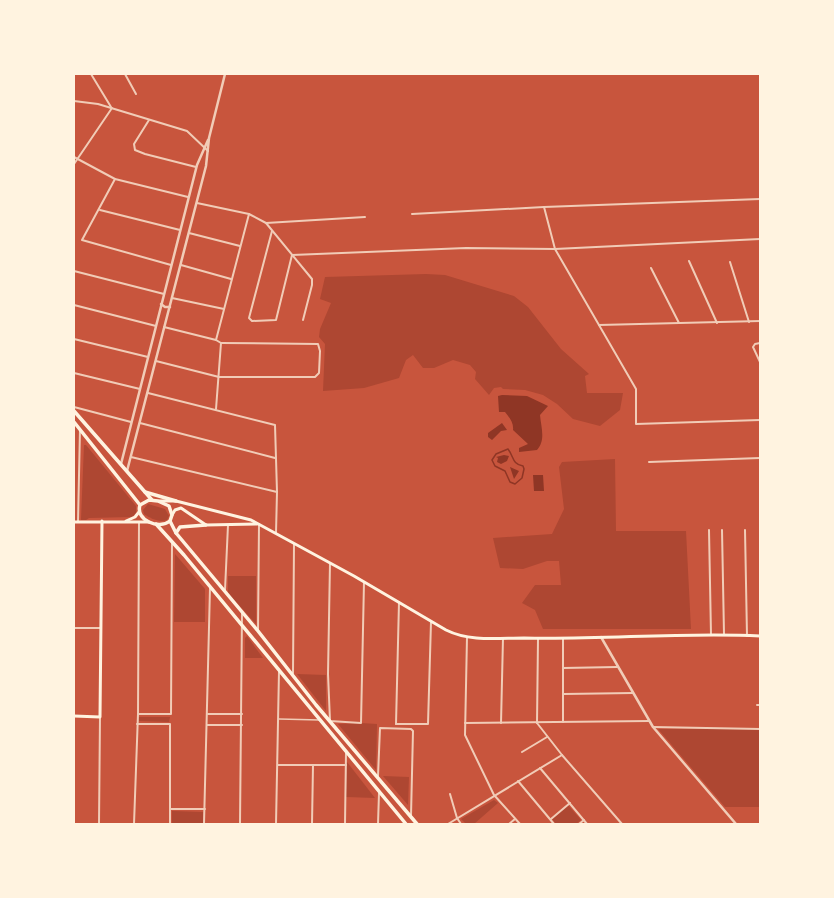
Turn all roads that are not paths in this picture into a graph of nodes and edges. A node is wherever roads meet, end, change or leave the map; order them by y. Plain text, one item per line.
1 (92, 74) edge
2 (125, 74) edge
3 (225, 74) edge
4 (136, 94) dead end
5 (74, 101) edge
6 (112, 108) junction
7 (149, 120) junction
8 (209, 138) junction
9 (204, 148) junction
10 (208, 151) junction
11 (75, 158) edge
12 (74, 164) edge
13 (196, 167) junction
14 (115, 180) junction
15 (188, 197) junction
16 (760, 199) edge
17 (196, 203) junction
18 (544, 207) junction
19 (100, 210) junction
20 (249, 214) junction
21 (412, 214) dead end
22 (365, 217) dead end
23 (266, 223) junction
24 (180, 230) junction
25 (272, 230) junction
26 (189, 233) junction
27 (760, 239) edge
28 (240, 246) junction
29 (555, 249) junction
30 (292, 255) junction
31 (689, 261) dead end
32 (730, 262) dead end
33 (171, 265) junction
34 (180, 265) junction
35 (651, 268) dead end
36 (74, 271) edge
37 (232, 279) junction
38 (164, 294) junction
39 (172, 298) junction
40 (161, 304) junction
41 (74, 305) edge
42 (170, 307) junction
43 (224, 309) junction
44 (159, 314) junction
45 (167, 316) junction
46 (303, 320) dead end
47 (760, 321) edge
48 (749, 322) junction
49 (679, 323) junction
50 (718, 323) junction
51 (599, 325) junction
52 (156, 326) junction
53 (164, 327) junction
54 (74, 339) edge
55 (216, 340) junction
56 (221, 343) junction
57 (760, 343) edge
58 (148, 357) junction
59 (156, 361) junction
60 (760, 362) edge
61 (74, 373) edge
62 (219, 377) junction
63 (140, 389) junction
64 (148, 393) junction
65 (74, 407) edge
66 (216, 409) junction
67 (74, 410) edge
68 (760, 420) edge
69 (74, 422) edge
70 (132, 422) junction
71 (140, 423) junction
72 (80, 428) junction
73 (131, 457) junction
74 (275, 458) junction
75 (760, 458) edge
76 (117, 460) junction
77 (649, 462) dead end
78 (120, 464) junction
79 (111, 467) junction
80 (127, 471) junction
81 (133, 479) junction
82 (125, 484) junction
83 (144, 492) junction
84 (277, 492) junction
85 (152, 500) junction
86 (158, 501) junction
87 (176, 501) junction
88 (140, 505) junction
89 (139, 512) junction
90 (172, 514) junction
91 (102, 521) junction
92 (170, 521) junction
93 (74, 522) edge
94 (78, 522) junction
95 (124, 522) junction
96 (139, 522) junction
97 (151, 522) junction
98 (156, 524) junction
99 (259, 524) junction
100 (206, 525) junction
101 (228, 525) junction
102 (709, 530) dead end
103 (722, 530) dead end
104 (745, 530) dead end
105 (176, 533) junction
106 (276, 533) junction
107 (172, 542) junction
108 (294, 543) junction
109 (330, 563) junction
110 (364, 582) junction
111 (210, 588) junction
112 (225, 591) junction
113 (399, 602) junction
114 (242, 613) junction
115 (431, 622) junction
116 (74, 628) edge
117 (101, 628) junction
118 (243, 628) junction
119 (258, 631) junction
120 (711, 635) junction
121 (724, 636) junction
122 (747, 636) junction
123 (760, 636) edge
124 (467, 637) junction
125 (601, 637) junction
126 (504, 638) junction
127 (538, 638) junction
128 (563, 638) junction
129 (617, 667) junction
130 (563, 668) junction
131 (280, 672) junction
132 (292, 675) junction
133 (564, 694) junction
134 (633, 694) junction
135 (756, 705) dead end
136 (760, 705) edge
137 (138, 714) junction
138 (207, 714) junction
139 (242, 714) junction
140 (74, 716) edge
141 (100, 717) junction
142 (279, 719) junction
143 (330, 721) junction
144 (649, 721) junction
145 (321, 722) junction
146 (563, 722) junction
147 (465, 723) junction
148 (501, 723) junction
149 (537, 723) junction
150 (137, 724) junction
151 (396, 724) junction
152 (207, 725) junction
153 (242, 725) junction
154 (653, 726) junction
155 (398, 727) junction
156 (760, 729) edge
157 (547, 737) junction
158 (522, 752) dead end
159 (346, 753) junction
160 (562, 755) junction
161 (278, 765) junction
162 (313, 765) junction
163 (346, 765) junction
164 (540, 768) junction
165 (378, 776) junction
166 (518, 781) junction
167 (379, 791) junction
168 (450, 794) dead end
169 (494, 795) junction
170 (570, 803) junction
171 (170, 809) junction
172 (205, 809) junction
173 (411, 817) junction
174 (457, 818) junction
175 (515, 819) junction
176 (551, 820) junction
177 (584, 820) junction
178 (621, 823) edge
179 (99, 824) edge
180 (134, 824) edge
181 (170, 824) edge
182 (204, 824) edge
183 (240, 824) edge
184 (276, 824) edge
185 (312, 824) edge
186 (345, 824) edge
187 (378, 824) edge
188 (406, 824) edge
189 (417, 824) edge
190 (448, 824) edge
191 (461, 824) edge
192 (509, 824) edge
193 (520, 824) edge
194 (554, 824) edge
195 (579, 824) edge
196 (587, 824) edge
197 (617, 824) edge
198 (736, 824) edge

1 - 6 street
2 - 4 street
3 - 8 street
5 - 6 street
6 - 7 street
6 - 11 street
7 - 9 street
7 - 13 street
8 - 9 street
8 - 10 street
9 - 10 street
9 - 13 street
10 - 17 street
11 - 12 street
11 - 14 street
13 - 15 street
14 - 15 street
14 - 19 street
15 - 24 street
16 - 18 street
17 - 20 street
17 - 26 street
18 - 21 street
18 - 29 street
19 - 24 street
19 - 33 street
20 - 23 street
20 - 28 street
22 - 23 street
23 - 25 street
24 - 33 street
25 - 30 street
25 - 30 street
26 - 28 street
26 - 34 street
27 - 29 street
28 - 37 street
29 - 30 street
29 - 51 street
30 - 46 street
31 - 50 street
32 - 48 street
33 - 38 street
34 - 37 street
34 - 39 street
35 - 49 street
36 - 38 street
37 - 43 street
38 - 40 street
39 - 42 street
39 - 43 street
40 - 42 street
40 - 44 street
41 - 52 street
42 - 45 street
43 - 55 street
44 - 45 street
44 - 52 street
45 - 53 street
47 - 48 street
48 - 50 street
49 - 50 street
49 - 51 street
51 - 68 street
52 - 58 street
53 - 55 street
53 - 59 street
54 - 58 street
55 - 56 street
56 - 62 street
56 - 62 street
57 - 60 street
58 - 63 street
59 - 62 street
59 - 64 street
61 - 63 street
62 - 66 street
63 - 70 street
64 - 66 street
64 - 71 street
65 - 70 street
66 - 74 street
67 - 76 main road
69 - 72 main road
70 - 78 street
71 - 73 street
71 - 74 street
72 - 79 main road
72 - 94 street
73 - 80 street
73 - 84 street
74 - 84 street
75 - 77 street
76 - 78 main road
76 - 79 main road
78 - 80 main road
79 - 82 main road
80 - 81 main road
81 - 82 main road
81 - 83 main road
82 - 88 main road
83 - 85 main road
83 - 87 main road
84 - 106 street
85 - 86 main road
85 - 88 main road
86 - 87 main road
86 - 90 main road
87 - 99 main road
88 - 89 main road
89 - 95 main road
89 - 97 main road
90 - 92 main road
90 - 100 main road
91 - 94 main road
91 - 95 main road
91 - 117 main road
92 - 98 main road
92 - 105 main road
93 - 94 main road
95 - 96 main road
96 - 97 main road
96 - 137 street
97 - 98 main road
98 - 107 main road
99 - 101 main road
99 - 106 main road
99 - 119 street
100 - 101 main road
100 - 105 main road
101 - 112 street
102 - 120 street
103 - 121 street
104 - 122 street
105 - 112 main road
106 - 108 main road
107 - 111 main road
107 - 137 street
108 - 109 main road
108 - 132 street
109 - 110 main road
109 - 143 street
110 - 113 main road
110 - 143 street
111 - 118 main road
111 - 138 street
112 - 114 main road
113 - 115 main road
113 - 151 street
114 - 118 street
114 - 119 main road
115 - 124 main road
115 - 151 street
116 - 117 street
117 - 141 main road
118 - 131 main road
118 - 139 street
119 - 132 main road
120 - 121 main road
120 - 125 main road
121 - 122 main road
122 - 123 main road
124 - 126 main road
124 - 147 street
125 - 128 main road
125 - 129 street
126 - 127 main road
126 - 148 street
127 - 128 main road
127 - 149 street
128 - 130 street
129 - 130 street
129 - 134 street
130 - 133 street
131 - 142 street
131 - 145 main road
132 - 143 main road
133 - 134 street
133 - 146 street
134 - 144 street
135 - 136 street
137 - 150 street
138 - 139 street
138 - 152 street
139 - 153 street
140 - 141 main road
141 - 179 street
142 - 145 street
142 - 161 street
143 - 145 main road
143 - 165 main road
144 - 146 street
144 - 154 street
145 - 159 main road
146 - 149 street
147 - 148 street
147 - 169 street
148 - 149 street
149 - 157 street
150 - 171 street
150 - 180 street
151 - 155 street
152 - 153 street
152 - 172 street
153 - 183 street
154 - 156 street
154 - 198 street
155 - 165 street
155 - 173 street
157 - 158 street
157 - 160 street
159 - 163 street
159 - 167 main road
160 - 164 street
160 - 178 street
161 - 162 street
161 - 184 street
162 - 163 street
162 - 185 street
163 - 186 street
164 - 166 street
164 - 170 street
165 - 173 main road
166 - 169 street
166 - 176 street
167 - 187 street
167 - 188 main road
168 - 174 street
169 - 174 street
169 - 175 street
170 - 176 street
170 - 177 street
171 - 172 street
171 - 181 street
172 - 182 street
173 - 189 main road
174 - 190 street
174 - 191 street
175 - 192 street
175 - 193 street
176 - 194 street
177 - 195 street
177 - 196 street
178 - 197 street

